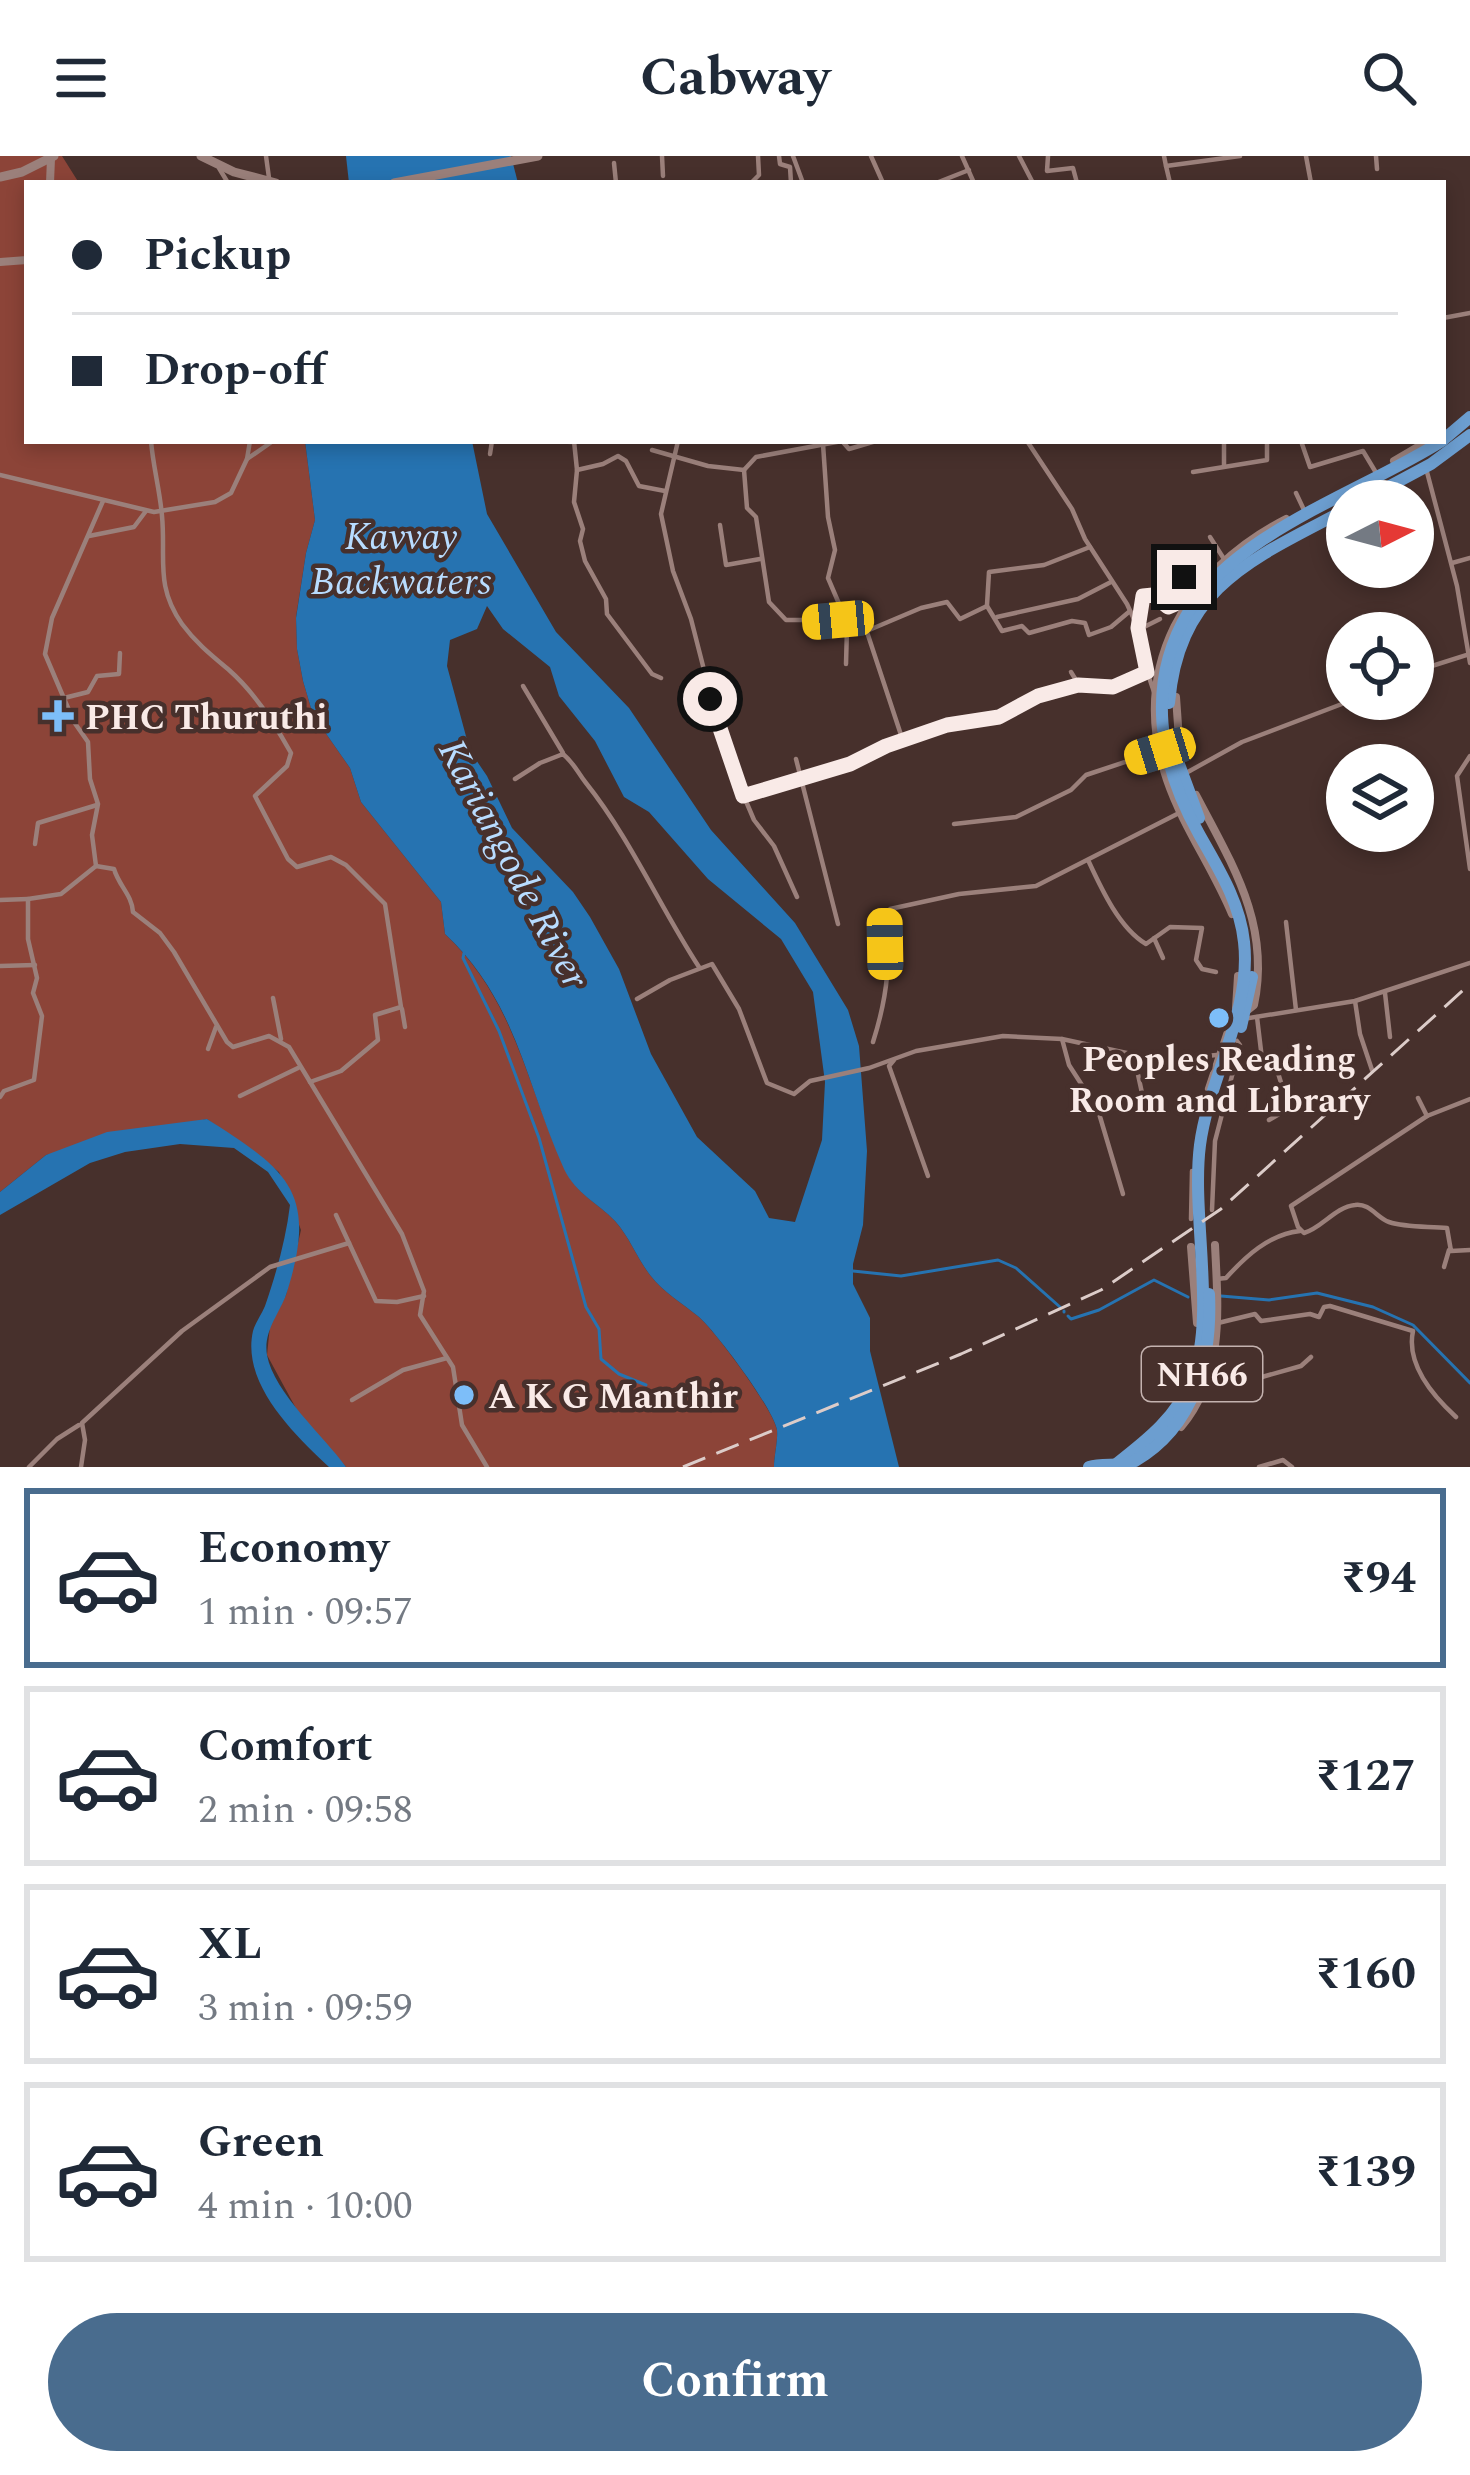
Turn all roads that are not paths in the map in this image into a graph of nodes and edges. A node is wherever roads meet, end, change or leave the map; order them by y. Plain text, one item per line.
1 (201, 156) edge
2 (538, 156) edge
3 (662, 156) edge
4 (779, 156) edge
5 (962, 156) edge
6 (1048, 156) edge
7 (1164, 156) edge
8 (1240, 156) edge
9 (1376, 156) edge
10 (50, 157) edge
11 (1223, 157) edge
12 (614, 163) dead end
13 (215, 164) junction
14 (1166, 166) junction
15 (1377, 169) dead end
16 (969, 170) junction
17 (663, 176) dead end
18 (0, 177) edge
19 (226, 180) edge
20 (268, 180) edge
21 (410, 180) edge
22 (616, 180) edge
23 (791, 180) edge
24 (944, 180) edge
25 (973, 180) edge
26 (1076, 180) edge
27 (1169, 180) edge
28 (1467, 426) edge
29 (151, 444) edge
30 (250, 444) edge
31 (269, 444) edge
32 (492, 444) edge
33 (574, 444) edge
34 (678, 444) edge
35 (823, 444) edge
36 (1029, 444) edge
37 (1224, 444) edge
38 (1268, 444) edge
39 (1302, 444) edge
40 (1423, 444) edge
41 (1433, 444) edge
42 (652, 450) dead end
43 (490, 454) dead end
44 (676, 458) junction
45 (247, 459) junction
46 (1225, 466) junction
47 (1425, 467) junction
48 (577, 470) junction
49 (744, 470) junction
50 (1375, 471) junction
51 (1192, 472) dead end
52 (0, 475) edge
53 (1401, 480) edge
54 (665, 491) junction
55 (1296, 493) dead end
56 (103, 501) junction
57 (162, 510) junction
58 (1304, 510) junction
59 (146, 511) junction
60 (163, 520) junction
61 (1326, 520) edge
62 (153, 522) dead end
63 (720, 525) dead end
64 (89, 536) junction
65 (1210, 537) dead end
66 (1090, 548) junction
67 (1470, 558) edge
68 (760, 559) junction
69 (1225, 559) junction
70 (1451, 563) junction
71 (1184, 577) dead end
72 (1111, 582) junction
73 (987, 606) junction
74 (1130, 611) junction
75 (995, 617) junction
76 (1160, 619) dead end
77 (844, 625) junction
78 (866, 629) junction
79 (1138, 629) junction
80 (1189, 631) junction
81 (120, 653) dead end
82 (1469, 657) edge
83 (846, 664) dead end
84 (1434, 667) edge
85 (1071, 672) dead end
86 (1147, 672) junction
87 (661, 678) dead end
88 (1078, 685) junction
89 (523, 686) dead end
90 (64, 698) junction
91 (1156, 698) junction
92 (1326, 710) edge
93 (903, 741) junction
94 (1160, 751) junction
95 (563, 754) junction
96 (1470, 756) edge
97 (796, 759) dead end
98 (1186, 773) junction
99 (515, 779) dead end
100 (800, 780) junction
101 (743, 796) junction
102 (98, 804) junction
103 (1181, 812) junction
104 (954, 824) dead end
105 (35, 844) dead end
106 (1088, 860) junction
107 (96, 866) junction
108 (1470, 869) edge
109 (796, 897) dead end
110 (28, 898) junction
111 (0, 899) edge
112 (1286, 922) dead end
113 (838, 924) dead end
114 (1154, 938) junction
115 (1163, 958) dead end
116 (1470, 963) edge
117 (35, 965) junction
118 (0, 966) edge
119 (699, 967) junction
120 (1216, 971) dead end
121 (1385, 993) junction
122 (273, 998) dead end
123 (638, 999) dead end
124 (1355, 1001) junction
125 (401, 1007) junction
126 (1296, 1010) junction
127 (1243, 1016) junction
128 (216, 1027) junction
129 (405, 1027) dead end
130 (1390, 1037) dead end
131 (1062, 1039) junction
132 (281, 1040) junction
133 (872, 1042) dead end
134 (208, 1049) dead end
135 (1216, 1055) junction
136 (1134, 1056) junction
137 (894, 1060) junction
138 (298, 1068) junction
139 (1372, 1070) dead end
140 (310, 1082) junction
141 (0, 1096) edge
142 (240, 1096) dead end
143 (1418, 1098) dead end
144 (1470, 1099) edge
145 (1145, 1107) dead end
146 (1427, 1116) junction
147 (1268, 1120) dead end
148 (928, 1176) dead end
149 (1123, 1195) dead end
150 (1201, 1209) junction
151 (337, 1215) dead end
152 (1298, 1230) junction
153 (349, 1243) junction
154 (1191, 1247) dead end
155 (1450, 1247) junction
156 (1470, 1250) edge
157 (1207, 1255) junction
158 (1444, 1268) dead end
159 (1216, 1279) junction
160 (424, 1296) junction
161 (1218, 1323) junction
162 (1311, 1357) dead end
163 (447, 1358) junction
164 (1207, 1384) junction
165 (352, 1400) dead end
166 (1456, 1417) dead end
167 (82, 1423) junction
168 (1126, 1463) edge
169 (29, 1467) edge
170 (81, 1467) edge
171 (487, 1467) edge
172 (1089, 1467) edge
173 (1258, 1467) edge
174 (1292, 1467) edge

1 - 13 main road
2 - 21 main road
3 - 17 street
4 - 23 street
5 - 16 street
6 - 26 street
7 - 14 street
8 - 11 street
9 - 15 street
10 - 18 main road
11 - 14 street
12 - 22 street
13 - 19 street
13 - 20 main road
14 - 27 street
16 - 24 street
16 - 25 street
28 - 47 highway, NH66
29 - 57 street
30 - 45 street
31 - 45 street
32 - 43 street
33 - 48 street
34 - 44 street
35 - 49 street
35 - 77 street
36 - 66 street
37 - 46 street
38 - 46 street
39 - 50 street
40 - 50 street
41 - 127 highway, NH66
42 - 44 street
44 - 49 street
44 - 54 street
45 - 57 street
46 - 51 street
47 - 53 highway, NH66
47 - 70 street
48 - 54 street
48 - 87 street
49 - 68 street
50 - 58 street
52 - 56 street
54 - 101 street
55 - 58 street
56 - 59 street
56 - 64 street
57 - 59 street
57 - 60 street
58 - 69 street
59 - 64 street
60 - 62 street
60 - 125 street
61 - 80 highway, NH66
63 - 68 street
64 - 90 street
65 - 69 street
66 - 72 street
66 - 73 street
67 - 70 street
68 - 77 street
69 - 91 street
70 - 82 street
71 - 79 street
72 - 74 street
72 - 75 street
73 - 75 street
73 - 78 street
74 - 75 street
74 - 79 street
76 - 79 street
77 - 78 street
77 - 83 street
78 - 93 street
79 - 86 street
80 - 98 street
80 - 127 highway, NH66
81 - 90 street
82 - 84 street
85 - 88 street
86 - 88 street
86 - 91 street
88 - 93 street
89 - 95 street
90 - 102 street
91 - 94 street
92 - 98 street
93 - 100 street
94 - 103 street
94 - 104 street
95 - 99 street
95 - 119 street
96 - 108 street
97 - 100 street
98 - 127 street
100 - 101 street
100 - 113 street
101 - 109 street
102 - 105 street
102 - 107 street
103 - 106 street
103 - 127 street
106 - 114 street
106 - 133 street
107 - 110 street
107 - 128 street
110 - 111 street
110 - 117 street
112 - 126 street
114 - 115 street
114 - 120 street
116 - 121 street
117 - 118 street
117 - 141 street
119 - 123 street
119 - 137 street
121 - 124 street
121 - 130 street
122 - 132 street
124 - 126 street
124 - 139 street
125 - 129 street
125 - 140 street
126 - 127 street
127 - 135 street
127 - 147 street
127 - 150 highway, NH66
127 - 150 highway, NH66
128 - 132 street
128 - 134 street
131 - 136 street
131 - 137 street
131 - 149 street
132 - 138 street
135 - 136 street
135 - 150 street
136 - 145 street
137 - 148 street
138 - 140 street
138 - 142 street
140 - 160 street
143 - 146 street
144 - 146 street
146 - 152 street
150 - 157 highway, NH66
151 - 153 street
152 - 155 street
152 - 159 street
153 - 160 street
153 - 167 street
154 - 168 street
155 - 156 street
155 - 158 street
157 - 159 street
157 - 168 highway, NH66
159 - 161 street
160 - 163 street
161 - 164 street
161 - 166 street
162 - 164 street
163 - 165 street
163 - 171 street
164 - 168 street
167 - 169 street
167 - 170 street
168 - 172 highway, NH66
173 - 174 street

